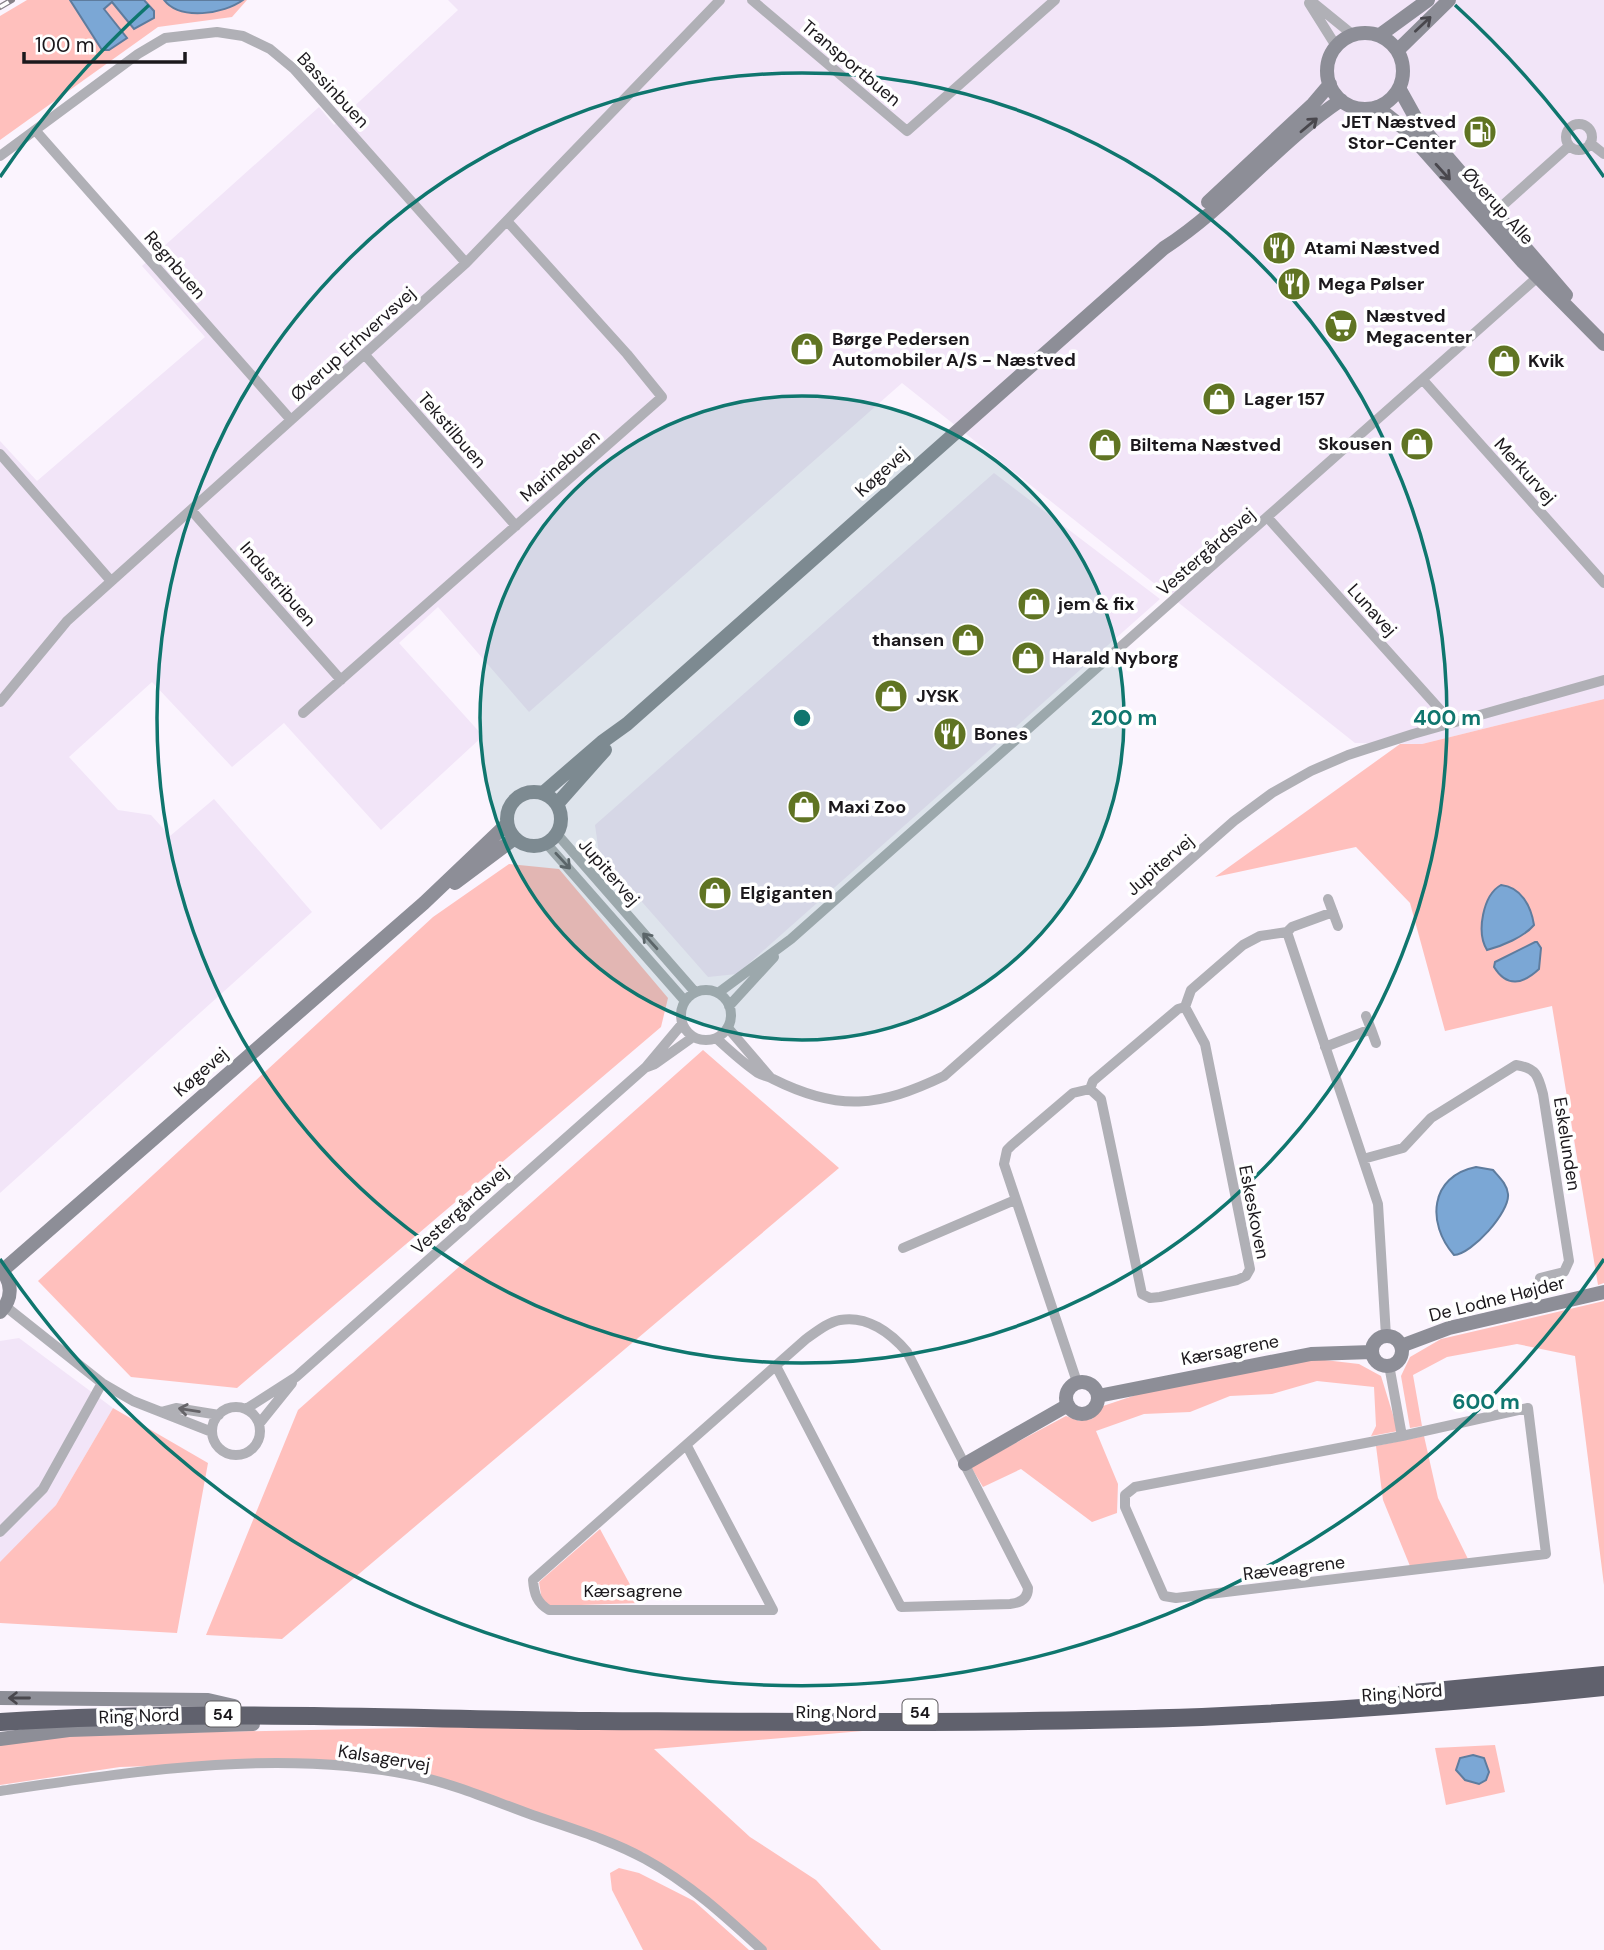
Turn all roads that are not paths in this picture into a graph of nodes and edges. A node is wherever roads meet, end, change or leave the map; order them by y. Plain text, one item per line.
1 (720, 0) edge
2 (752, 0) edge
3 (1055, 0) edge
4 (1308, 0) edge
5 (1429, 0) edge
6 (1450, 0) edge
7 (1353, 35) junction
8 (1380, 36) junction
9 (1336, 46) junction
10 (1398, 50) junction
11 (1329, 84) junction
12 (1399, 88) junction
13 (1341, 100) junction
14 (1377, 107) junction
15 (35, 130) junction
16 (1590, 143) junction
17 (1569, 146) junction
18 (1604, 154) edge
19 (0, 156) edge
20 (1491, 216) junction
21 (507, 221) junction
22 (1164, 248) junction
23 (466, 263) junction
24 (1542, 274) junction
25 (1604, 344) edge
26 (365, 355) junction
27 (1423, 380) junction
28 (291, 420) junction
29 (0, 454) edge
30 (191, 510) junction
31 (1268, 517) junction
32 (516, 526) junction
33 (111, 581) junction
34 (1604, 583) edge
35 (341, 680) junction
36 (1604, 680) edge
37 (0, 702) edge
38 (303, 713) dead end
39 (1452, 723) junction
40 (627, 724) junction
41 (543, 793) junction
42 (557, 804) junction
43 (507, 824) junction
44 (515, 838) junction
45 (551, 839) junction
46 (1328, 899) dead end
47 (424, 903) junction
48 (1333, 912) junction
49 (1338, 926) dead end
50 (1287, 932) junction
51 (791, 939) junction
52 (695, 992) junction
53 (718, 993) junction
54 (685, 1001) junction
55 (729, 1006) junction
56 (1185, 1007) junction
57 (1366, 1016) dead end
58 (682, 1024) junction
59 (727, 1028) junction
60 (1371, 1029) junction
61 (693, 1037) junction
62 (716, 1038) junction
63 (1376, 1043) dead end
64 (1325, 1047) junction
65 (646, 1067) junction
66 (770, 1077) junction
67 (1090, 1089) junction
68 (1363, 1159) junction
69 (1015, 1200) junction
70 (903, 1248) dead end
71 (1, 1270) edge
72 (1540, 1278) dead end
73 (1604, 1292) edge
74 (3, 1309) edge
75 (1386, 1336) junction
76 (1401, 1346) junction
77 (1372, 1352) junction
78 (1389, 1365) junction
79 (776, 1366) junction
80 (296, 1377) junction
81 (1077, 1382) junction
82 (102, 1383) junction
83 (1098, 1396) junction
84 (1068, 1405) junction
85 (246, 1409) junction
86 (160, 1412) junction
87 (219, 1415) junction
88 (259, 1424) junction
89 (212, 1432) junction
90 (1402, 1436) junction
91 (687, 1446) junction
92 (965, 1464) junction
93 (0, 1532) edge
94 (1604, 1675) edge
95 (1604, 1687) edge
96 (0, 1698) edge
97 (234, 1706) junction
98 (0, 1714) edge
99 (446, 1719) junction
100 (0, 1722) edge
101 (0, 1739) edge
102 (0, 1791) edge
103 (762, 1950) edge

1 - 21 street, Øverup Erhvervsvej
2 - 3 street, Transportbuen
4 - 7 street
4 - 9 street
5 - 8 street
10 -> 6 street
7 - 8 street
7 - 9 street
8 - 10 street
9 - 11 street
10 - 12 street
11 - 13 street
11 - 22 street, Køgevej
12 - 14 street
12 - 20 street, Øverup Alle
13 - 14 street
22 -> 13 street, Køgevej
14 -> 20 street, Øverup Alle
15 - 19 street, Bassinbuen
15 - 23 street, Bassinbuen
15 - 28 street, Regnbuen
16 - 17 street
16 - 17 street
16 - 18 street
17 - 20 street
20 - 24 street, Øverup Alle
21 - 23 street, Øverup Erhvervsvej
21 - 32 street, Marinebuen
22 - 40 street, Køgevej
23 - 26 street, Øverup Erhvervsvej
24 - 25 street, Øverup Alle
24 - 27 street, Vestergårdsvej
26 - 28 street, Øverup Erhvervsvej
26 - 32 street, Tekstilbuen
27 - 31 street, Vestergårdsvej
27 - 34 street, Merkurvej
28 - 30 street, Øverup Erhvervsvej
29 - 33 street
30 - 33 street, Øverup Erhvervsvej
30 - 35 street, Industribuen
31 - 39 street, Lunavej
31 - 51 street, Vestergårdsvej
32 - 35 street, Marinebuen
33 - 37 street, Øverup Erhvervsvej
35 - 38 street, Marinebuen
36 - 39 street, Jupitervej
39 - 66 street, Jupitervej
40 - 41 street, Køgevej
40 - 42 street, Køgevej
41 - 42 street
41 - 43 street
42 - 45 street
43 - 44 street
43 - 47 street, Køgevej
44 - 45 street
44 - 47 street, Køgevej
52 -> 45 street, Jupitervej
45 -> 54 street, Jupitervej
46 - 48 street
47 - 71 street, Køgevej
48 - 49 street
48 - 50 street
50 - 56 street
50 - 64 street
51 - 53 street, Vestergårdsvej
51 - 55 street, Vestergårdsvej
52 - 53 street
52 - 54 street
53 - 55 street
54 - 58 street
55 - 59 street
56 - 67 street
56 - 67 street, Eskeskoven
57 - 60 street
58 - 61 street
58 - 65 street, Vestergårdsvej
59 - 62 street
59 - 66 street, Jupitervej
60 - 63 street
60 - 64 street
61 - 62 street
61 - 65 street, Vestergårdsvej
62 - 66 street, Jupitervej
64 - 68 street
65 - 80 street, Vestergårdsvej
67 - 69 street
68 - 72 street, Eskelunden
68 - 75 street
69 - 70 street
69 - 81 street
71 - 74 street
73 - 76 street, De Lodne Højder
74 - 82 street
75 - 76 street
75 - 77 street
76 - 78 street
77 - 78 street
77 - 83 street, Kærsagrene
78 - 90 street
79 - 91 street, Kærsagrene
79 - 92 street, Kærsagrene
79 - 92 street, Kærsagrene
80 - 85 street, Vestergårdsvej
80 - 88 street, Vestergårdsvej
81 - 83 street
81 - 84 street
82 - 86 street
82 - 93 street
83 - 84 street
84 - 92 street
85 - 87 street
85 - 88 street
87 -> 86 street
86 - 89 street
87 - 89 street
88 - 89 street
90 - 90 street, Ræveagrene
91 - 91 street, Kærsagrene
94 - 97 highway, Ring Nord / 54
95 - 99 highway, 54
97 -> 96 street
97 - 98 highway, 54
99 - 100 highway, Ring Nord / 54
99 - 101 street
102 - 103 street, Kalsagervej

